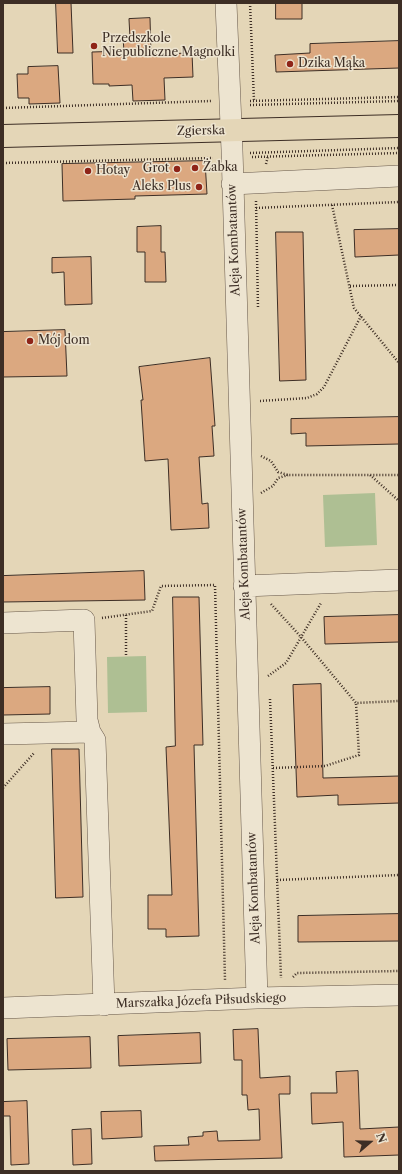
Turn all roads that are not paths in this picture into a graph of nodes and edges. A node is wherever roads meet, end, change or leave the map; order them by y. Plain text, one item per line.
1 (226, 3) edge
2 (399, 126) edge
3 (230, 130) junction
4 (3, 136) edge
5 (399, 176) edge
6 (232, 184) junction
7 (399, 580) edge
8 (254, 586) junction
9 (3, 623) edge
10 (90, 732) junction
11 (3, 734) edge
12 (399, 995) edge
13 (257, 998) junction
14 (104, 1005) junction
15 (3, 1008) edge

1 - 3 street, Aleja Kombatantów
2 - 3 main road, Zgierska
3 - 4 main road, Zgierska
3 - 6 street, Aleja Kombatantów
5 - 6 street
6 - 8 street, Aleja Kombatantów
7 - 8 street
8 - 13 street, Aleja Kombatantów
9 - 10 street
10 - 11 street
10 - 14 street
12 - 13 street, Marszałka Józefa Piłsudskiego
13 - 14 street, Marszałka Józefa Piłsudskiego
14 - 15 street, Marszałka Józefa Piłsudskiego

